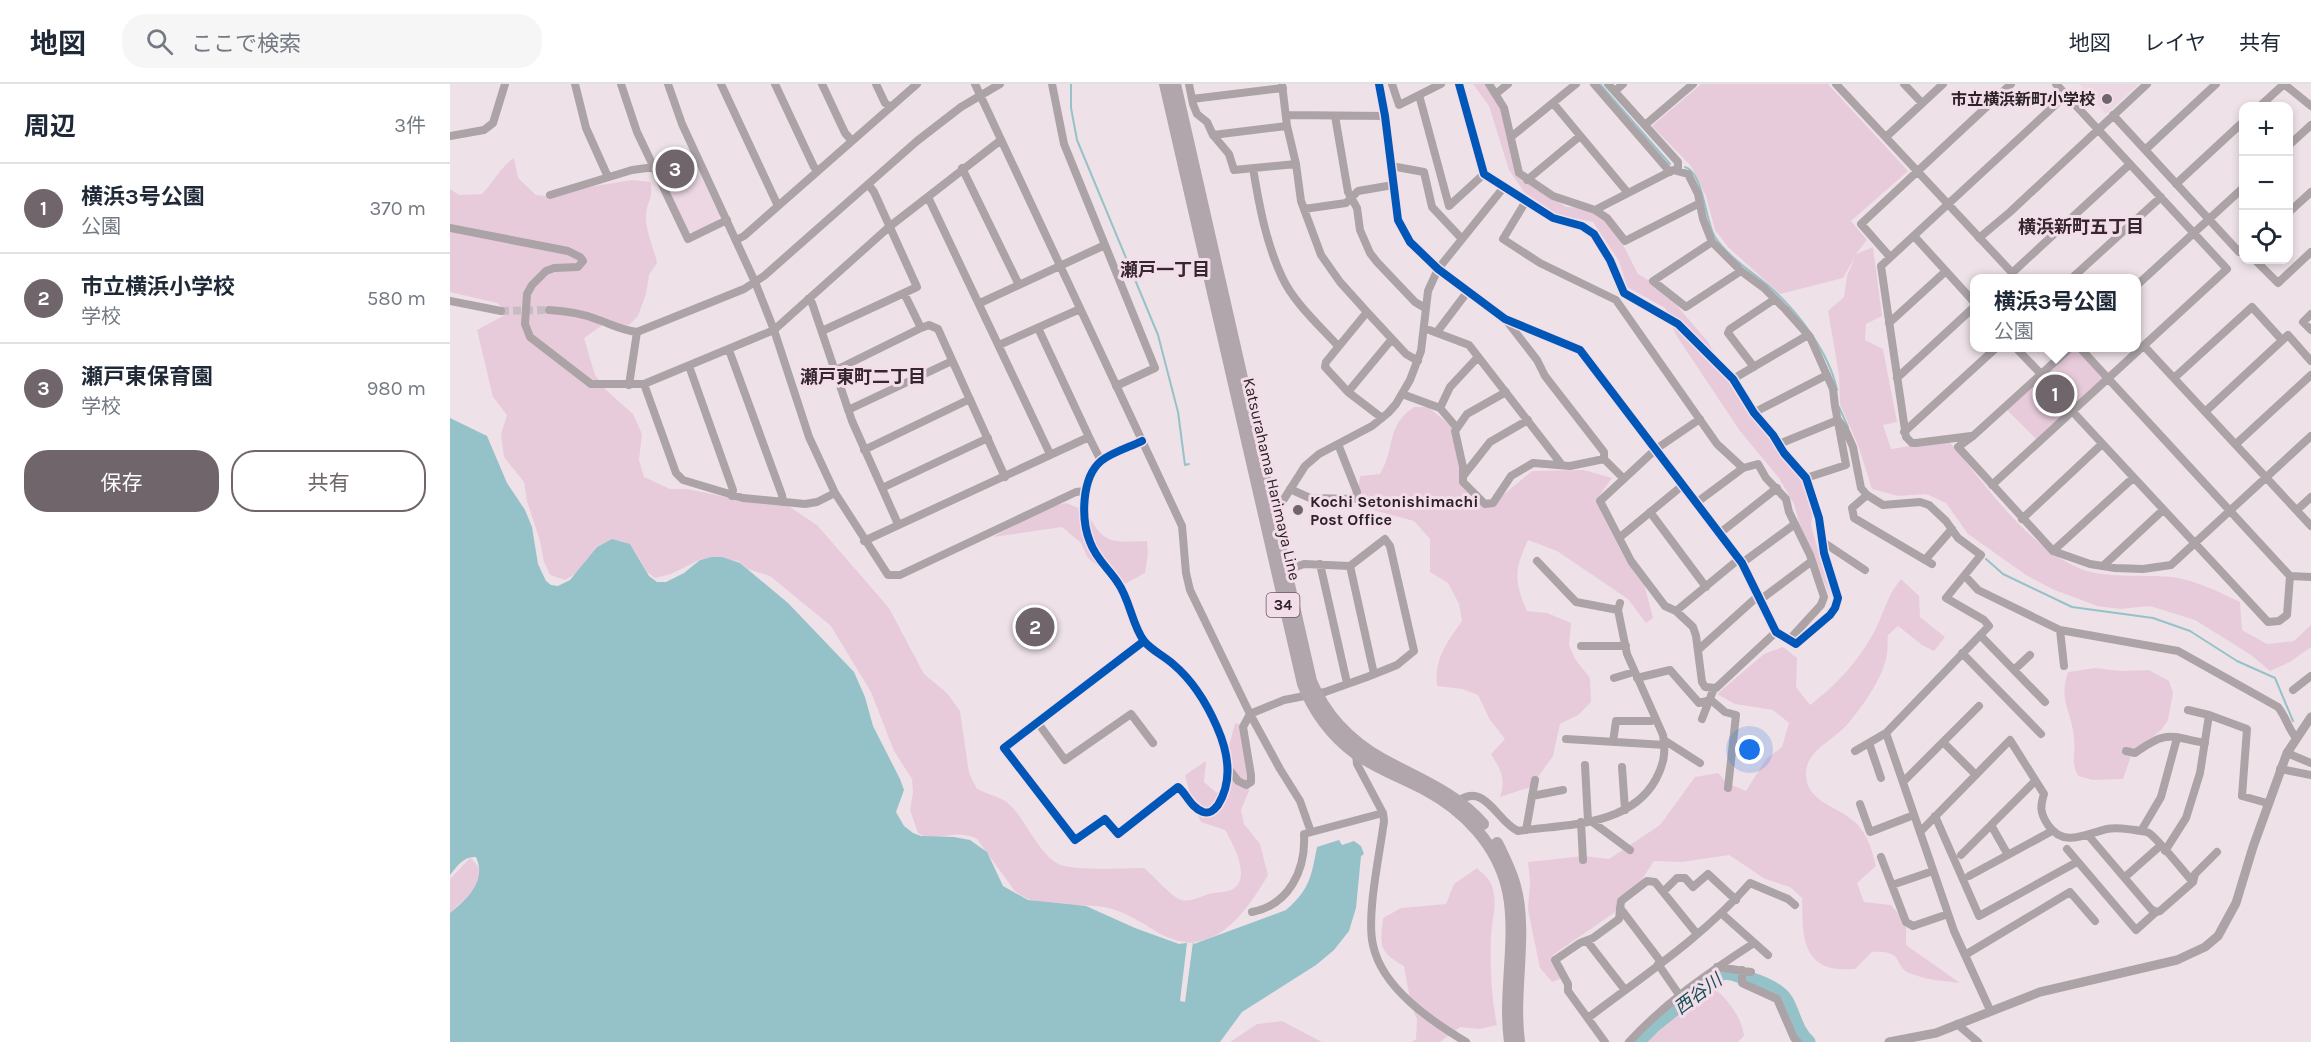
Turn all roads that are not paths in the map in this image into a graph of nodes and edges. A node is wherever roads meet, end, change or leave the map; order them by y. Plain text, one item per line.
1 (505, 84) edge
2 (575, 84) edge
3 (621, 84) edge
4 (668, 84) edge
5 (721, 84) edge
6 (776, 84) edge
7 (822, 84) edge
8 (876, 84) edge
9 (917, 84) edge
10 (975, 84) edge
11 (1000, 84) edge
12 (1052, 84) edge
13 (1165, 84) edge
14 (1175, 84) edge
15 (1189, 84) edge
16 (1379, 84) edge
17 (1392, 84) edge
18 (1441, 84) edge
19 (1460, 84) edge
20 (1489, 84) edge
21 (1508, 84) edge
22 (1576, 84) edge
23 (1594, 84) edge
24 (1608, 84) edge
25 (1623, 84) edge
26 (1693, 84) edge
27 (1836, 84) edge
28 (1904, 84) edge
29 (1942, 84) edge
30 (2011, 84) edge
31 (2056, 84) edge
32 (2147, 84) edge
33 (2216, 84) edge
34 (2284, 84) edge
35 (1283, 86) edge
36 (1614, 92) junction
37 (1497, 93) junction
38 (979, 94) junction
39 (1419, 95) junction
40 (2067, 95) junction
41 (1192, 99) junction
42 (2264, 102) edge
43 (1553, 103) junction
44 (1922, 103) junction
45 (2311, 106) edge
46 (891, 107) junction
47 (1286, 115) junction
48 (2113, 115) junction
49 (1335, 116) junction
50 (1385, 116) junction
51 (1645, 125) junction
52 (2311, 125) edge
53 (1287, 126) junction
54 (2239, 126) edge
55 (2098, 129) junction
56 (1213, 135) junction
57 (450, 136) edge
58 (1580, 136) junction
59 (1511, 137) junction
60 (1886, 137) junction
61 (1001, 140) junction
62 (852, 141) junction
63 (2293, 142) edge
64 (2145, 150) junction
65 (699, 161) junction
66 (1296, 164) junction
67 (2130, 164) junction
68 (653, 166) junction
69 (1391, 166) junction
70 (962, 168) junction
71 (1253, 168) junction
72 (818, 171) junction
73 (1917, 171) junction
74 (1674, 172) junction
75 (1484, 174) junction
76 (608, 177) junction
77 (1527, 180) junction
78 (868, 184) junction
79 (2176, 184) junction
80 (1393, 185) junction
81 (1504, 187) junction
82 (2239, 192) edge
83 (2311, 192) edge
84 (1628, 193) junction
85 (550, 195) dead end
86 (928, 197) junction
87 (2161, 197) junction
88 (1352, 198) junction
89 (1526, 201) junction
90 (1700, 203) junction
91 (1947, 204) junction
92 (778, 206) junction
93 (1304, 209) junction
94 (1595, 210) junction
95 (2292, 210) edge
96 (2209, 219) junction
97 (727, 220) junction
98 (889, 227) junction
99 (450, 228) edge
100 (2194, 233) junction
101 (1914, 236) junction
102 (1979, 238) junction
103 (1462, 239) junction
104 (736, 240) junction
105 (1712, 242) junction
106 (1105, 245) junction
107 (2239, 252) edge
108 (2311, 252) edge
109 (1890, 257) junction
110 (2259, 264) edge
111 (1060, 266) junction
112 (1438, 269) junction
113 (1741, 271) junction
114 (1946, 271) junction
115 (2012, 274) edge
116 (2016, 274) edge
117 (2077, 274) edge
118 (2141, 281) edge
119 (755, 282) junction
120 (1019, 285) junction
121 (1468, 291) junction
122 (904, 293) junction
123 (1624, 293) junction
124 (1970, 298) edge
125 (1775, 299) junction
126 (808, 300) junction
127 (1616, 300) junction
128 (450, 301) edge
129 (980, 303) junction
130 (1425, 308) junction
131 (1080, 309) junction
132 (549, 310) tunnel mouth
133 (501, 311) tunnel mouth
134 (1970, 311) edge
135 (1367, 312) junction
136 (2311, 314) edge
137 (1505, 319) junction
138 (1889, 323) junction
139 (921, 328) junction
140 (1038, 328) junction
141 (1424, 328) junction
142 (774, 330) junction
143 (2311, 330) edge
144 (822, 331) junction
145 (637, 332) junction
146 (1437, 332) junction
147 (1808, 335) junction
148 (1392, 339) junction
149 (2282, 340) junction
150 (999, 345) junction
151 (1338, 346) junction
152 (2144, 346) junction
153 (2141, 349) edge
154 (729, 350) junction
155 (1992, 352) edge
156 (2020, 352) edge
157 (2066, 352) edge
158 (2084, 352) edge
159 (2137, 352) edge
160 (1478, 357) junction
161 (952, 361) junction
162 (1418, 361) junction
163 (2311, 361) edge
164 (689, 366) junction
165 (1754, 367) junction
166 (836, 370) junction
167 (2041, 374) junction
168 (1827, 375) junction
169 (2311, 375) edge
170 (1897, 378) junction
171 (2108, 378) junction
172 (2174, 378) junction
173 (1733, 379) junction
174 (644, 384) junction
175 (629, 385) junction
176 (1116, 386) junction
177 (1348, 392) junction
178 (1506, 392) junction
179 (1402, 394) junction
180 (970, 399) junction
181 (1440, 408) junction
182 (848, 410) junction
183 (2072, 411) junction
184 (2206, 411) junction
185 (1753, 413) junction
186 (1382, 418) junction
187 (1700, 419) junction
188 (1528, 420) junction
189 (1838, 420) junction
190 (1457, 428) junction
191 (1904, 432) junction
192 (1973, 436) junction
193 (2311, 436) edge
194 (988, 438) junction
195 (1089, 438) junction
196 (1142, 441) junction
197 (1338, 444) junction
198 (1779, 444) junction
199 (2102, 444) junction
200 (2236, 444) junction
201 (1656, 449) junction
202 (864, 450) junction
203 (1050, 454) junction
204 (1604, 459) junction
205 (1101, 461) junction
206 (1562, 465) junction
207 (1743, 468) junction
208 (1464, 475) junction
209 (1005, 477) junction
210 (2266, 477) junction
211 (1806, 478) junction
212 (2133, 478) junction
213 (1624, 479) junction
214 (1683, 485) junction
215 (1992, 485) junction
216 (882, 488) junction
217 (1777, 488) junction
218 (1290, 489) junction
219 (1086, 491) junction
220 (835, 493) junction
221 (1867, 495) junction
222 (732, 496) junction
223 (2311, 497) edge
224 (783, 502) junction
225 (1696, 503) junction
226 (2163, 510) junction
227 (2230, 510) junction
228 (2297, 510) junction
229 (1650, 512) junction
230 (1268, 514) junction
231 (2022, 519) junction
232 (898, 524) junction
233 (1795, 524) junction
234 (2311, 526) edge
235 (1952, 529) junction
236 (1720, 534) junction
237 (1619, 538) junction
238 (864, 541) junction
239 (1822, 542) junction
240 (2194, 544) junction
241 (2054, 551) junction
242 (1537, 561) dead end
243 (1741, 561) junction
244 (1812, 561) junction
245 (1320, 564) junction
246 (1350, 566) junction
247 (2103, 566) junction
248 (1866, 570) dead end
249 (1281, 572) junction
250 (1965, 576) junction
251 (2290, 576) junction
252 (2311, 577) edge
253 (1706, 586) junction
254 (1759, 598) junction
255 (1676, 611) junction
256 (2060, 630) junction
257 (1776, 632) junction
258 (1980, 635) junction
259 (1788, 640) junction
260 (1144, 641) junction
261 (1581, 646) dead end
262 (1626, 646) junction
263 (1698, 650) junction
264 (1962, 653) junction
265 (2030, 655) dead end
266 (2064, 666) dead end
267 (2014, 670) junction
268 (1374, 674) junction
269 (1635, 675) junction
270 (1614, 678) dead end
271 (2309, 681) edge
272 (1347, 683) junction
273 (1714, 688) junction
274 (2293, 690) dead end
275 (1312, 695) junction
276 (1711, 700) junction
277 (2045, 702) dead end
278 (1979, 706) dead end
279 (2188, 710) dead end
280 (1250, 714) junction
281 (2209, 715) junction
282 (2311, 717) edge
283 (1702, 719) dead end
284 (1651, 721) dead end
285 (1038, 723) junction
286 (1886, 733) junction
287 (2041, 734) dead end
288 (2176, 738) junction
289 (2296, 738) junction
290 (1566, 739) dead end
291 (1613, 742) junction
292 (1664, 742) junction
293 (1943, 742) junction
294 (1153, 743) dead end
295 (2205, 743) junction
296 (1869, 744) junction
297 (1855, 751) dead end
298 (2126, 751) dead end
299 (1356, 753) junction
300 (2287, 753) junction
301 (1700, 763) dead end
302 (2311, 763) edge
303 (1585, 765) dead end
304 (1227, 766) junction
305 (1622, 767) dead end
306 (2280, 769) junction
307 (1976, 775) junction
308 (2311, 775) edge
309 (1881, 778) dead end
310 (1535, 780) dead end
311 (2036, 781) junction
312 (1903, 782) junction
313 (1728, 788) dead end
314 (1563, 790) dead end
315 (1532, 796) junction
316 (2267, 803) junction
317 (1456, 804) junction
318 (1860, 804) dead end
319 (1625, 810) junction
320 (1383, 813) junction
321 (1914, 815) junction
322 (1935, 816) junction
323 (1587, 822) junction
324 (1991, 825) junction
325 (1526, 830) junction
326 (2052, 831) junction
327 (2141, 831) junction
328 (1311, 832) junction
329 (1920, 832) junction
330 (2088, 835) junction
331 (2067, 849) dead end
332 (2162, 849) junction
333 (1630, 850) dead end
334 (2217, 852) dead end
335 (1961, 855) dead end
336 (2008, 855) junction
337 (1881, 857) dead end
338 (1583, 860) dead end
339 (2077, 862) junction
340 (1934, 871) junction
341 (1969, 876) dead end
342 (2124, 877) junction
343 (2193, 882) junction
344 (1892, 885) junction
345 (1663, 892) junction
346 (1736, 900) junction
347 (1795, 905) dead end
348 (1620, 908) junction
349 (1252, 912) dead end
350 (2156, 912) junction
351 (1721, 913) junction
352 (1948, 914) junction
353 (2095, 921) dead end
354 (1697, 934) junction
355 (1587, 941) junction
356 (1754, 944) junction
357 (1768, 955) dead end
358 (1965, 956) junction
359 (1660, 963) junction
360 (1717, 967) junction
361 (1742, 970) junction
362 (1751, 972) dead end
363 (1625, 990) junction
364 (1680, 996) junction
365 (1990, 1010) junction
366 (1588, 1018) junction
367 (1957, 1024) junction
368 (1466, 1042) edge
369 (1510, 1042) edge
370 (1519, 1042) edge
371 (1605, 1042) edge
372 (1629, 1042) edge
373 (1798, 1042) edge
374 (1889, 1042) edge
375 (1978, 1042) edge

1 - 57 street
2 - 76 street
3 - 68 street
4 - 65 street
5 - 92 street
6 - 72 street
7 - 62 street
8 - 46 street
9 - 46 street
10 - 38 street
11 - 38 street
12 - 106 street
13 - 230 main road, Katsurahama Harimaya Line / 34
14 - 230 main road, Katsurahama Harimaya Line / 34
15 - 41 street
16 - 50 street
17 - 39 street
18 - 39 street
19 - 75 street
20 - 37 street
21 - 37 street
22 - 43 street
23 - 74 street
24 - 36 street
25 - 36 street
26 - 51 street
27 - 60 street
28 - 44 street
29 - 44 street
30 - 73 street
31 - 40 street
32 - 48 street
33 - 64 street
34 - 42 street
34 - 45 street
35 - 41 street
35 - 47 street
36 - 51 street
37 - 59 street
38 - 61 street
38 - 78 street
39 - 75 street
40 - 55 street
40 - 91 street
41 - 56 street
43 - 58 street
43 - 59 street
44 - 60 street
46 - 62 street
47 - 49 street
47 - 53 street
48 - 55 street
48 - 64 street
49 - 50 street
49 - 88 street
50 - 69 street
51 - 74 street
52 - 63 street
53 - 56 street
53 - 66 street
54 - 79 street
55 - 67 street
55 - 102 street
56 - 71 street
58 - 77 street
58 - 84 street
59 - 77 street
60 - 73 street
61 - 70 street
61 - 111 street
62 - 72 street
64 - 79 street
65 - 68 street
65 - 97 street
66 - 71 street
66 - 93 street
67 - 87 street
67 - 116 street
68 - 76 street
68 - 97 street
69 - 80 street
69 - 103 street
70 - 86 street
70 - 120 street
71 - 151 street
72 - 92 street
73 - 91 street
73 - 109 street
74 - 84 street
74 - 90 street
75 - 81 street
76 - 85 street
77 - 94 street
78 - 98 street
78 - 119 street
79 - 96 street
80 - 88 street
80 - 112 street
81 - 89 street
81 - 103 street
82 - 96 street
83 - 95 street
84 - 94 street
86 - 98 street
86 - 129 street
87 - 100 street
87 - 117 street
88 - 93 street
88 - 130 street
89 - 123 street
89 - 127 street
90 - 94 street
90 - 105 street
91 - 101 street
91 - 102 street
92 - 104 street
93 - 135 street
96 - 100 street
96 - 107 street
97 - 104 street
98 - 122 street
98 - 126 street
99 - 175 street
100 - 118 street
100 - 152 street
101 - 109 street
101 - 114 street
102 - 115 street
103 - 112 street
104 - 119 street
105 - 113 street
105 - 113 street
106 - 111 street
106 - 176 street
108 - 110 street
109 - 138 street
111 - 120 street
111 - 131 street
112 - 121 street
112 - 130 street
113 - 125 street
114 - 124 street
114 - 138 street
119 - 142 street
119 - 145 street
120 - 129 street
121 - 137 street
121 - 146 street
122 - 139 street
122 - 144 street
123 - 127 street
123 - 173 street
125 - 147 street
125 - 165 street
126 - 142 street
126 - 144 street
127 - 187 street
128 - 133 street
129 - 150 street
130 - 141 street
131 - 140 street
131 - 176 street
132 - 145 street
134 - 170 street
135 - 148 street
135 - 151 street
136 - 143 street
137 - 201 street
137 - 204 street
138 - 170 street
139 - 161 street
139 - 166 street
140 - 150 street
140 - 195 street
141 - 146 street
141 - 162 street
142 - 154 street
142 - 220 street
144 - 166 street
145 - 175 street
146 - 160 street
147 - 165 street
147 - 168 street
148 - 162 street
148 - 177 street
149 - 163 street
149 - 172 street
149 - 184 street
150 - 203 street
151 - 177 street
152 - 153 street
152 - 172 street
154 - 164 street
154 - 224 street
155 - 191 street
156 - 167 street
157 - 167 street
158 - 171 street
159 - 171 street
160 - 178 street
160 - 181 street
161 - 180 street
161 - 182 street
162 - 179 street
164 - 174 street
164 - 222 street
165 - 173 street
166 - 182 street
167 - 192 street
168 - 185 street
168 - 189 street
169 - 200 street
170 - 191 street
171 - 183 street
171 - 227 street
172 - 184 street
173 - 185 street
174 - 175 street
174 - 222 street
176 - 196 street
177 - 186 street
178 - 188 street
178 - 190 street
179 - 181 street
179 - 186 street
180 - 194 street
180 - 202 street
181 - 190 street
182 - 202 street
183 - 199 street
183 - 215 street
184 - 200 street
185 - 198 street
186 - 197 street
187 - 201 street
187 - 207 street
188 - 206 street
188 - 208 street
189 - 198 street
189 - 211 street
189 - 221 street
190 - 208 street
191 - 192 street
192 - 215 street
193 - 210 street
194 - 209 street
194 - 216 street
195 - 203 street
195 - 205 street
196 - 205 street
196 - 280 street
197 - 218 street
197 - 218 street
198 - 211 street
199 - 212 street
199 - 231 street
200 - 210 street
201 - 213 street
201 - 214 street
202 - 216 street
203 - 209 street
204 - 206 street
204 - 213 street
205 - 219 street
206 - 208 street
207 - 217 street
207 - 225 street
209 - 232 street
210 - 227 street
210 - 228 street
211 - 239 street
212 - 226 street
212 - 241 street
213 - 237 street
214 - 225 street
214 - 229 street
215 - 231 street
216 - 232 street
217 - 233 street
217 - 236 street
218 - 230 street
219 - 238 street
219 - 260 street
220 - 224 street
220 - 238 street
221 - 235 street
221 - 235 street
222 - 224 street
223 - 228 street
225 - 236 street
226 - 240 street
226 - 247 street
227 - 240 street
227 - 251 street
228 - 234 street
229 - 237 street
229 - 253 street
230 - 249 main road, Katsurahama Harimaya Line / 34
231 - 241 street
232 - 238 street
233 - 243 street
233 - 244 street
235 - 250 street
236 - 243 street
237 - 255 street
239 - 248 street
239 - 259 street
240 - 247 street
240 - 251 street
241 - 247 street
242 - 262 street
243 - 253 street
243 - 254 street
244 - 254 street
244 - 259 street
245 - 246 street
245 - 249 street
245 - 272 street
246 - 268 street
246 - 268 street
249 - 275 main road, Katsurahama Harimaya Line / 34
250 - 256 street
250 - 258 street
251 - 252 street
253 - 255 street
254 - 257 street
254 - 263 street
255 - 263 street
256 - 266 street
256 - 289 street
257 - 259 street
257 - 273 street
258 - 264 street
258 - 267 street
260 - 285 street
260 - 304 street
261 - 262 street
262 - 269 street
263 - 273 street
264 - 286 street
264 - 287 street
265 - 267 street
267 - 277 street
268 - 272 street
269 - 270 street
269 - 276 street
269 - 292 street
271 - 274 street
272 - 275 street
273 - 276 street
275 - 280 street
275 - 299 main road, Katsurahama Harimaya Line / 34
275 - 317 main road, Katsurahama Harimaya Line / 34
276 - 283 street
276 - 313 street
278 - 293 street
279 - 281 street
280 - 304 street
280 - 328 street
281 - 295 street
281 - 316 street
282 - 289 street
284 - 291 street
285 - 294 street
285 - 304 street
286 - 296 street
286 - 312 street
288 - 295 street
288 - 298 street
288 - 327 street
289 - 300 street
290 - 291 street
291 - 292 street
292 - 301 street
292 - 319 street
293 - 307 street
293 - 312 street
295 - 332 street
296 - 297 street
296 - 309 street
299 - 317 main road, Katsurahama Harimaya Line / 34
299 - 320 street
300 - 302 street
300 - 306 street
303 - 323 street
305 - 319 street
306 - 308 street
306 - 316 street
307 - 311 street
307 - 322 street
310 - 315 street
311 - 324 street
311 - 326 street
312 - 321 street
314 - 315 street
315 - 325 street
316 - 365 street
317 - 325 street
317 - 369 main road, Katsurahama Harimaya Line / 34
317 - 370 main road, Katsurahama Harimaya Line / 34
318 - 321 street
319 - 323 street
320 - 328 street
320 - 368 street
321 - 329 street
322 - 329 street
322 - 339 street
323 - 325 street
323 - 333 street
323 - 338 street
324 - 335 street
324 - 336 street
326 - 330 street
326 - 336 street
327 - 330 street
327 - 332 street
328 - 349 street
329 - 340 street
330 - 342 street
331 - 339 street
332 - 342 street
332 - 343 street
334 - 343 street
336 - 341 street
337 - 344 street
339 - 350 street
340 - 344 street
340 - 352 street
342 - 350 street
343 - 350 street
344 - 352 street
345 - 346 street
345 - 348 street
345 - 354 street
346 - 347 street
346 - 351 street
348 - 355 street
348 - 359 street
351 - 354 street
351 - 356 street
352 - 358 street
353 - 358 street
354 - 359 street
355 - 363 street
355 - 366 street
356 - 357 street
356 - 360 street
358 - 365 street
359 - 363 street
359 - 364 street
360 - 361 street
360 - 364 street
361 - 362 street
361 - 373 street
363 - 366 street
364 - 372 street
365 - 367 street
366 - 371 street
367 - 374 street
367 - 375 street

